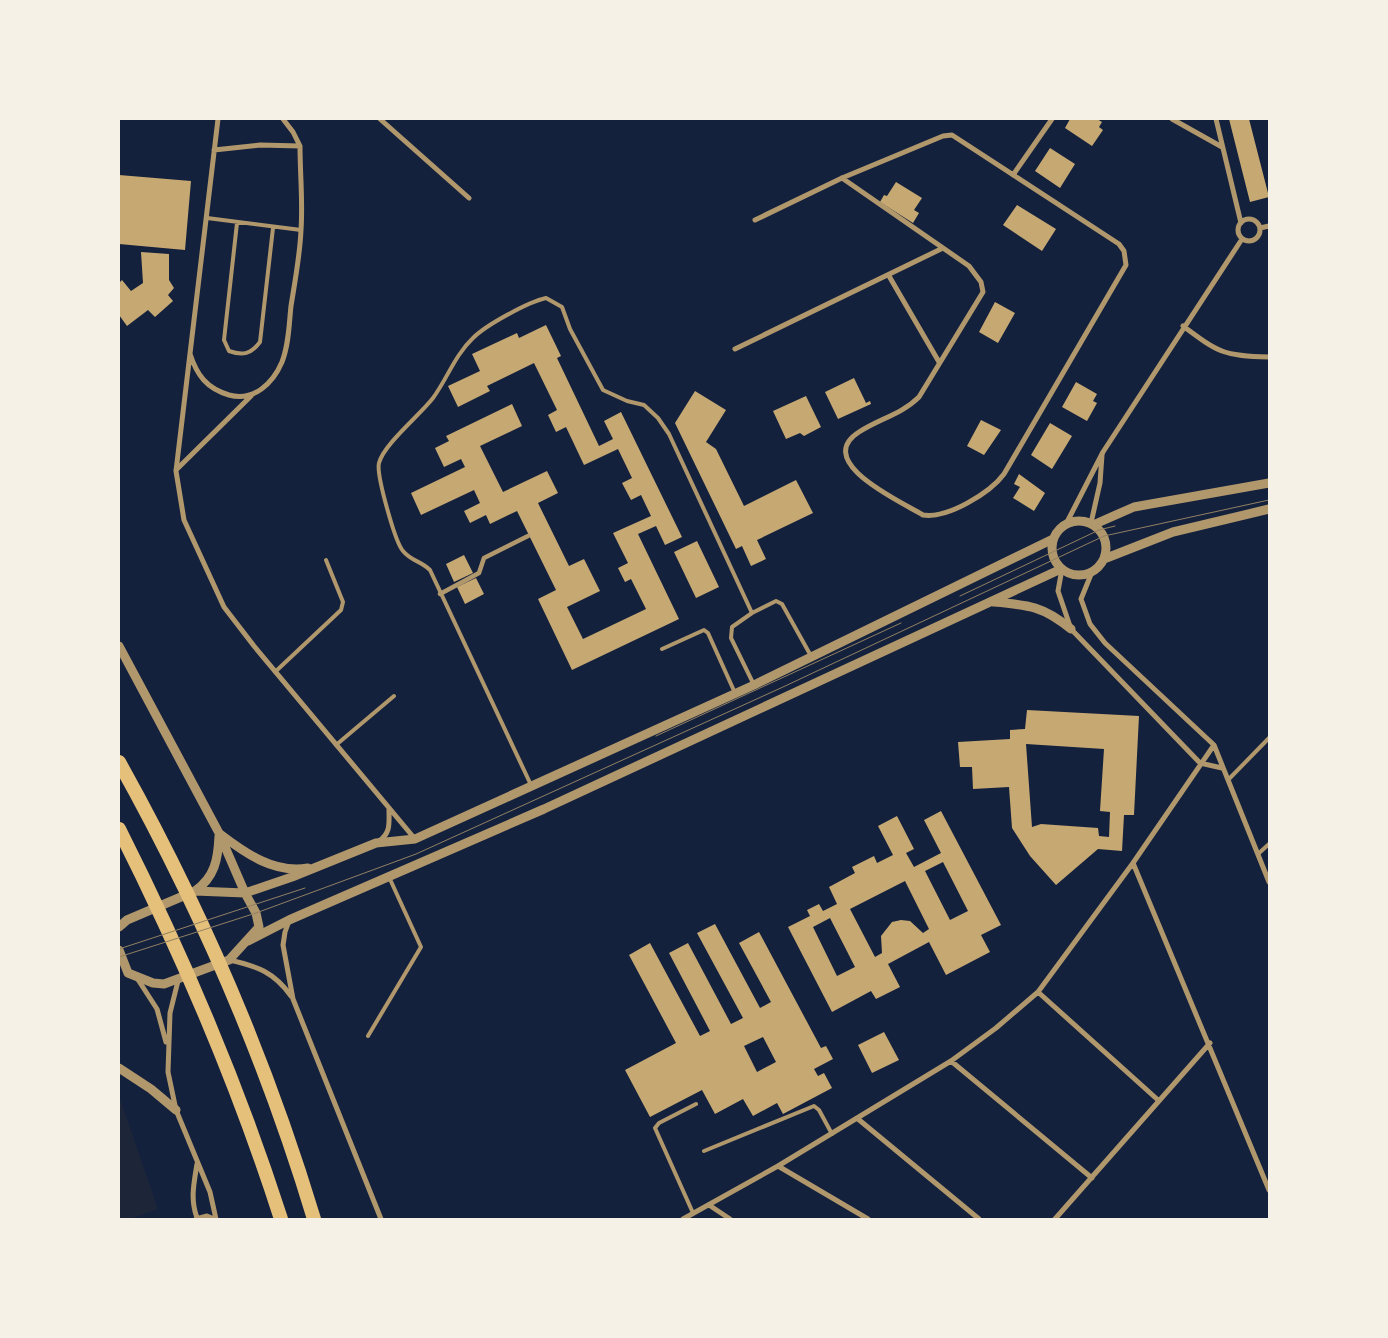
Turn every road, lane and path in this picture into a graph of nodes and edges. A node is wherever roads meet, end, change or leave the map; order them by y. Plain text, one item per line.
1 (218, 119) edge
2 (284, 119) edge
3 (380, 119) edge
4 (1052, 119) edge
5 (1172, 119) edge
6 (1216, 119) edge
7 (300, 146) junction
8 (1222, 147) junction
9 (214, 150) junction
10 (1013, 175) junction
11 (842, 178) junction
12 (469, 198) dead end
13 (207, 218) junction
14 (755, 220) dead end
15 (237, 223) junction
16 (1241, 223) junction
17 (1269, 226) edge
18 (273, 228) junction
19 (1260, 228) junction
20 (301, 230) junction
21 (1242, 239) junction
22 (942, 248) junction
23 (889, 276) junction
24 (1183, 326) junction
25 (734, 348) dead end
26 (189, 351) junction
27 (1269, 357) edge
28 (939, 362) junction
29 (250, 396) junction
30 (1102, 452) junction
31 (176, 471) junction
32 (1269, 483) edge
33 (1269, 509) edge
34 (1066, 524) junction
35 (1092, 524) junction
36 (528, 536) dead end
37 (1053, 538) junction
38 (1104, 559) junction
39 (326, 560) dead end
40 (1062, 569) junction
41 (1092, 572) junction
42 (440, 594) junction
43 (993, 602) junction
44 (752, 613) junction
45 (1071, 629) junction
46 (119, 646) edge
47 (662, 649) dead end
48 (812, 656) junction
49 (275, 672) junction
50 (754, 685) junction
51 (735, 693) junction
52 (394, 696) dead end
53 (1269, 738) edge
54 (336, 745) junction
55 (1214, 745) junction
56 (119, 762) edge
57 (1200, 763) junction
58 (1222, 768) junction
59 (1228, 780) junction
60 (532, 787) junction
61 (389, 809) junction
62 (119, 830) edge
63 (219, 833) junction
64 (414, 839) junction
65 (376, 843) junction
66 (1269, 844) edge
67 (1258, 854) junction
68 (1133, 863) junction
69 (325, 864) junction
70 (389, 877) junction
71 (1269, 882) edge
72 (195, 891) junction
73 (245, 893) junction
74 (289, 920) junction
75 (119, 927) edge
76 (248, 941) junction
77 (119, 950) edge
78 (229, 960) junction
79 (127, 975) edge
80 (178, 981) junction
81 (1038, 992) junction
82 (293, 999) junction
83 (368, 1036) dead end
84 (1210, 1043) junction
85 (167, 1048) junction
86 (950, 1060) junction
87 (119, 1068) edge
88 (1158, 1100) junction
89 (696, 1104) dead end
90 (176, 1110) junction
91 (858, 1119) junction
92 (832, 1134) junction
93 (704, 1151) dead end
94 (197, 1163) junction
95 (778, 1166) junction
96 (1092, 1178) junction
97 (1269, 1190) edge
98 (709, 1205) junction
99 (693, 1213) junction
100 (279, 1214) edge
101 (196, 1219) edge
102 (215, 1219) edge
103 (314, 1219) edge
104 (381, 1219) edge
105 (683, 1219) edge
106 (730, 1219) edge
107 (868, 1219) edge
108 (979, 1219) edge
109 (1055, 1219) edge

1 - 9 street
2 - 7 street
3 - 12 street
4 - 10 street
5 - 8 street
6 - 8 street
7 - 9 street
7 - 20 street
8 - 16 street
9 - 13 street
10 - 11 street
10 - 28 street
11 - 14 street
11 - 22 street
13 - 15 lane
13 - 26 street
15 - 18 lane
15 - 18 lane
16 - 19 street
16 - 21 street
17 - 19 street
18 - 20 lane
19 - 21 street
20 - 29 street
21 - 24 street
22 - 23 street
22 - 28 street
23 - 25 street
23 - 28 street
24 - 27 street
24 - 30 street
26 - 29 street
26 - 31 street
29 - 31 street
30 - 34 street
30 - 35 street
31 - 49 street
32 - 35 street
33 - 38 street
34 - 35 street
34 - 37 street
35 - 38 street
36 - 42 street
37 - 40 street
37 - 48 street
38 - 41 street
39 - 49 lane
40 - 41 street
40 - 43 street
40 - 45 street
41 - 55 street
42 - 44 lane
42 - 60 lane
43 - 45 street
43 - 70 street
44 - 48 lane
44 - 50 lane
45 - 57 street
46 - 63 street
47 - 51 lane
48 - 50 street
49 - 54 street
50 - 51 street
51 - 60 street
52 - 54 lane
53 - 59 lane
54 - 61 street
55 - 57 street
55 - 58 street
56 - 103 highway
57 - 58 street
57 - 68 street
58 - 59 street
59 - 67 street
60 - 64 street
61 - 64 street
61 - 65 street
62 - 100 highway
63 - 69 street
63 - 72 street
63 - 73 street
64 - 65 street
65 - 69 street
66 - 67 lane
67 - 71 street
68 - 81 street
68 - 84 street
69 - 73 street
70 - 74 street
70 - 83 lane
72 - 73 street
72 - 75 street
73 - 76 street
74 - 76 street
74 - 82 street
76 - 78 street
77 - 79 street
78 - 80 street
78 - 82 street
79 - 80 street
79 - 85 street
80 - 85 street
81 - 86 street
81 - 88 street
82 - 104 street
84 - 88 street
84 - 97 street
85 - 90 street
86 - 91 street
86 - 96 street
87 - 90 street
88 - 96 street
89 - 99 lane
90 - 94 street
91 - 92 street
91 - 108 street
92 - 93 lane
92 - 95 street
94 - 101 street
94 - 102 street
95 - 98 street
95 - 107 street
96 - 109 street
98 - 99 street
98 - 106 street
99 - 105 street
101 - 102 street

